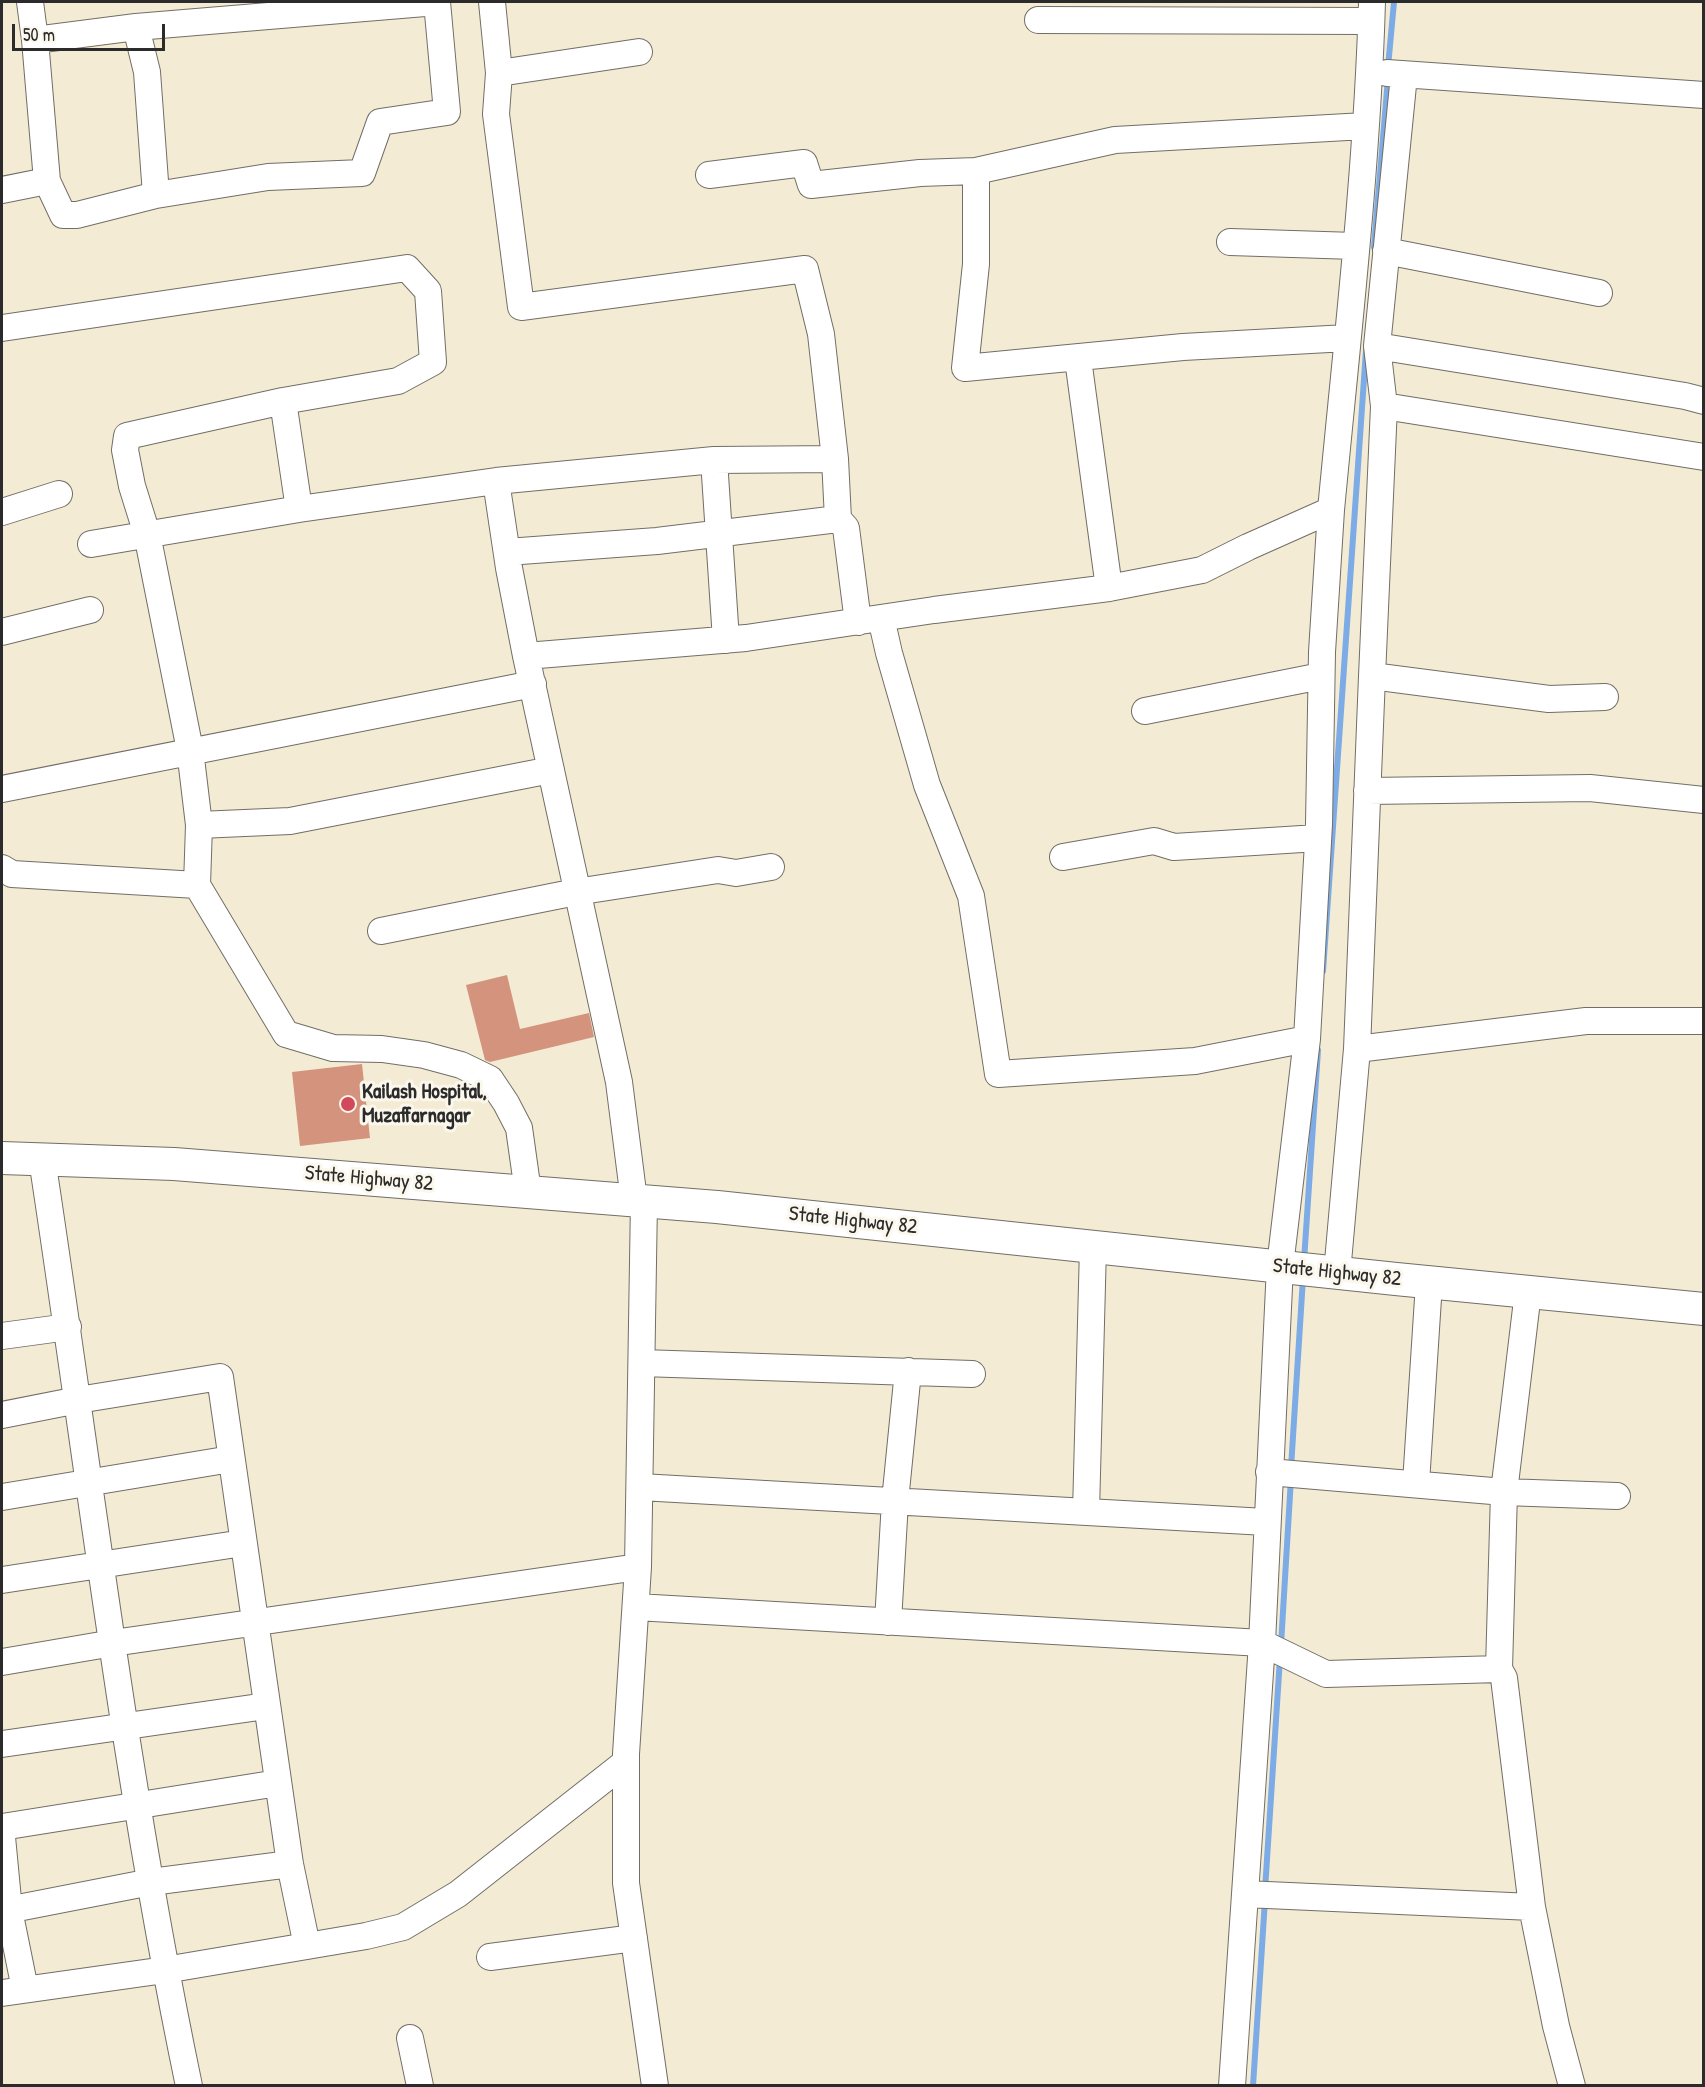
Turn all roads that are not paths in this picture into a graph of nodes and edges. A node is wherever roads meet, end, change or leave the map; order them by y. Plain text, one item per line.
1 (30, 2) edge
2 (437, 2) edge
3 (492, 2) edge
4 (1371, 11) edge
5 (1038, 20) dead end
6 (136, 27) junction
7 (35, 39) junction
8 (639, 52) dead end
9 (499, 73) junction
10 (1387, 73) junction
11 (1704, 95) edge
12 (1365, 126) junction
13 (976, 171) junction
14 (709, 175) dead end
15 (47, 181) junction
16 (2, 190) edge
17 (156, 195) junction
18 (1230, 242) dead end
19 (1355, 246) junction
20 (1386, 251) junction
21 (1599, 292) dead end
22 (2, 328) edge
23 (1347, 338) junction
24 (1377, 346) junction
25 (1078, 359) junction
26 (283, 401) junction
27 (1704, 401) edge
28 (1384, 406) junction
29 (1704, 457) edge
30 (835, 459) junction
31 (714, 460) junction
32 (496, 481) junction
33 (59, 494) dead end
34 (299, 509) junction
35 (1331, 510) junction
36 (2, 512) edge
37 (838, 519) junction
38 (719, 533) junction
39 (147, 534) junction
40 (91, 544) dead end
41 (507, 552) junction
42 (1109, 588) junction
43 (90, 610) dead end
44 (870, 620) junction
45 (2, 632) edge
46 (726, 640) junction
47 (526, 656) junction
48 (1322, 676) junction
49 (1371, 676) junction
50 (533, 684) junction
51 (1605, 697) dead end
52 (1144, 711) dead end
53 (190, 750) junction
54 (551, 770) junction
55 (2, 789) edge
56 (1367, 791) junction
57 (1704, 800) edge
58 (198, 825) junction
59 (1318, 838) junction
60 (1063, 857) dead end
61 (771, 867) dead end
62 (2, 868) edge
63 (197, 885) junction
64 (576, 892) junction
65 (381, 931) dead end
66 (1704, 1021) edge
67 (1307, 1039) junction
68 (1357, 1049) junction
69 (2, 1158) edge
70 (42, 1159) junction
71 (528, 1192) junction
72 (639, 1201) junction
73 (1093, 1247) junction
74 (1306, 1269) junction
75 (1429, 1283) junction
76 (1528, 1292) junction
77 (1704, 1309) edge
78 (68, 1328) junction
79 (2, 1336) edge
80 (642, 1363) junction
81 (908, 1371) junction
82 (972, 1374) dead end
83 (78, 1400) junction
84 (2, 1415) edge
85 (231, 1459) junction
86 (1284, 1473) junction
87 (90, 1483) junction
88 (1416, 1483) junction
89 (639, 1487) junction
90 (1504, 1492) junction
91 (1617, 1496) dead end
92 (2, 1497) edge
93 (895, 1501) junction
94 (1086, 1512) junction
95 (1266, 1522) junction
96 (243, 1543) junction
97 (101, 1565) junction
98 (638, 1567) junction
99 (2, 1580) edge
100 (636, 1607) junction
101 (888, 1622) junction
102 (254, 1623) junction
103 (113, 1643) junction
104 (1274, 1649) junction
105 (2, 1662) edge
106 (1499, 1669) junction
107 (266, 1706) junction
108 (126, 1728) junction
109 (2, 1744) edge
110 (626, 1762) junction
111 (278, 1784) junction
112 (139, 1807) junction
113 (2, 1827) edge
114 (2, 1837) edge
115 (290, 1864) junction
116 (151, 1882) junction
117 (1258, 1895) junction
118 (1532, 1907) junction
119 (5, 1911) edge
120 (634, 1938) junction
121 (307, 1946) junction
122 (490, 1957) dead end
123 (165, 1970) junction
124 (13, 1991) edge
125 (410, 2038) dead end
126 (189, 2085) edge
127 (420, 2085) edge
128 (655, 2085) edge
129 (1232, 2085) edge
130 (1572, 2085) edge

1 - 7 street
2 - 6 street
2 - 17 street
3 - 9 street
4 - 5 street
4 - 10 street
6 - 7 street
6 - 17 street
7 - 15 street
8 - 9 street
9 - 30 street
10 - 11 street
10 - 12 street
10 - 20 street
12 - 13 street
12 - 19 street
13 - 14 street
13 - 25 street
15 - 16 street
15 - 17 street
18 - 19 street
19 - 23 street
20 - 21 street
20 - 24 street
22 - 26 street
23 - 25 street
23 - 35 street
24 - 27 street
24 - 28 street
25 - 42 street
26 - 34 street
26 - 39 street
28 - 29 street
28 - 49 street
30 - 31 street
30 - 37 street
31 - 32 street
31 - 38 street
32 - 34 street
32 - 41 street
33 - 36 street
34 - 39 street
35 - 42 street
35 - 48 street
37 - 38 street
37 - 44 street
38 - 41 street
38 - 46 street
39 - 40 street
39 - 53 street
41 - 47 street
42 - 44 street
43 - 45 street
44 - 46 street
44 - 67 street
46 - 47 street
47 - 50 street
48 - 52 street
48 - 59 street
49 - 51 street
49 - 56 street
50 - 53 street
50 - 54 street
53 - 55 street
53 - 58 street
54 - 58 street
54 - 64 street
56 - 57 street
56 - 68 street
58 - 63 street
59 - 60 street
59 - 67 street
61 - 64 street
62 - 63 street
63 - 71 street
64 - 65 street
64 - 72 street
66 - 68 street
67 - 74 street
68 - 74 street
69 - 70 main road, State Highway 82
70 - 71 main road, State Highway 82
70 - 78 street
71 - 72 main road, State Highway 82
72 - 73 main road, State Highway 82
72 - 80 street
73 - 74 main road, State Highway 82
73 - 94 street
74 - 75 main road, State Highway 82
74 - 86 street
75 - 76 main road, State Highway 82
75 - 88 street
76 - 77 main road, State Highway 82
76 - 90 street
78 - 79 street
78 - 83 street
80 - 81 street
80 - 89 street
81 - 82 street
81 - 93 street
83 - 84 street
83 - 85 street
83 - 87 street
85 - 87 street
85 - 96 street
86 - 88 street
86 - 95 street
87 - 92 street
87 - 97 street
88 - 90 street
89 - 93 street
89 - 98 street
90 - 91 street
90 - 106 street
93 - 94 street
93 - 101 street
94 - 95 street
95 - 104 street
96 - 97 street
96 - 102 street
97 - 99 street
97 - 103 street
98 - 100 street
98 - 102 street
100 - 101 street
100 - 110 street
101 - 104 street
102 - 103 street
102 - 107 street
103 - 105 street
103 - 108 street
104 - 106 street
104 - 117 street
106 - 118 street
107 - 108 street
107 - 111 street
108 - 109 street
108 - 112 street
110 - 120 street
110 - 121 street
111 - 112 street
111 - 115 street
112 - 113 street
112 - 116 street
114 - 119 street
115 - 116 street
115 - 121 street
116 - 119 street
116 - 123 street
117 - 118 street
117 - 129 street
118 - 130 street
119 - 124 street
120 - 122 street
120 - 128 street
121 - 123 street
123 - 124 street
123 - 126 street
125 - 127 street

